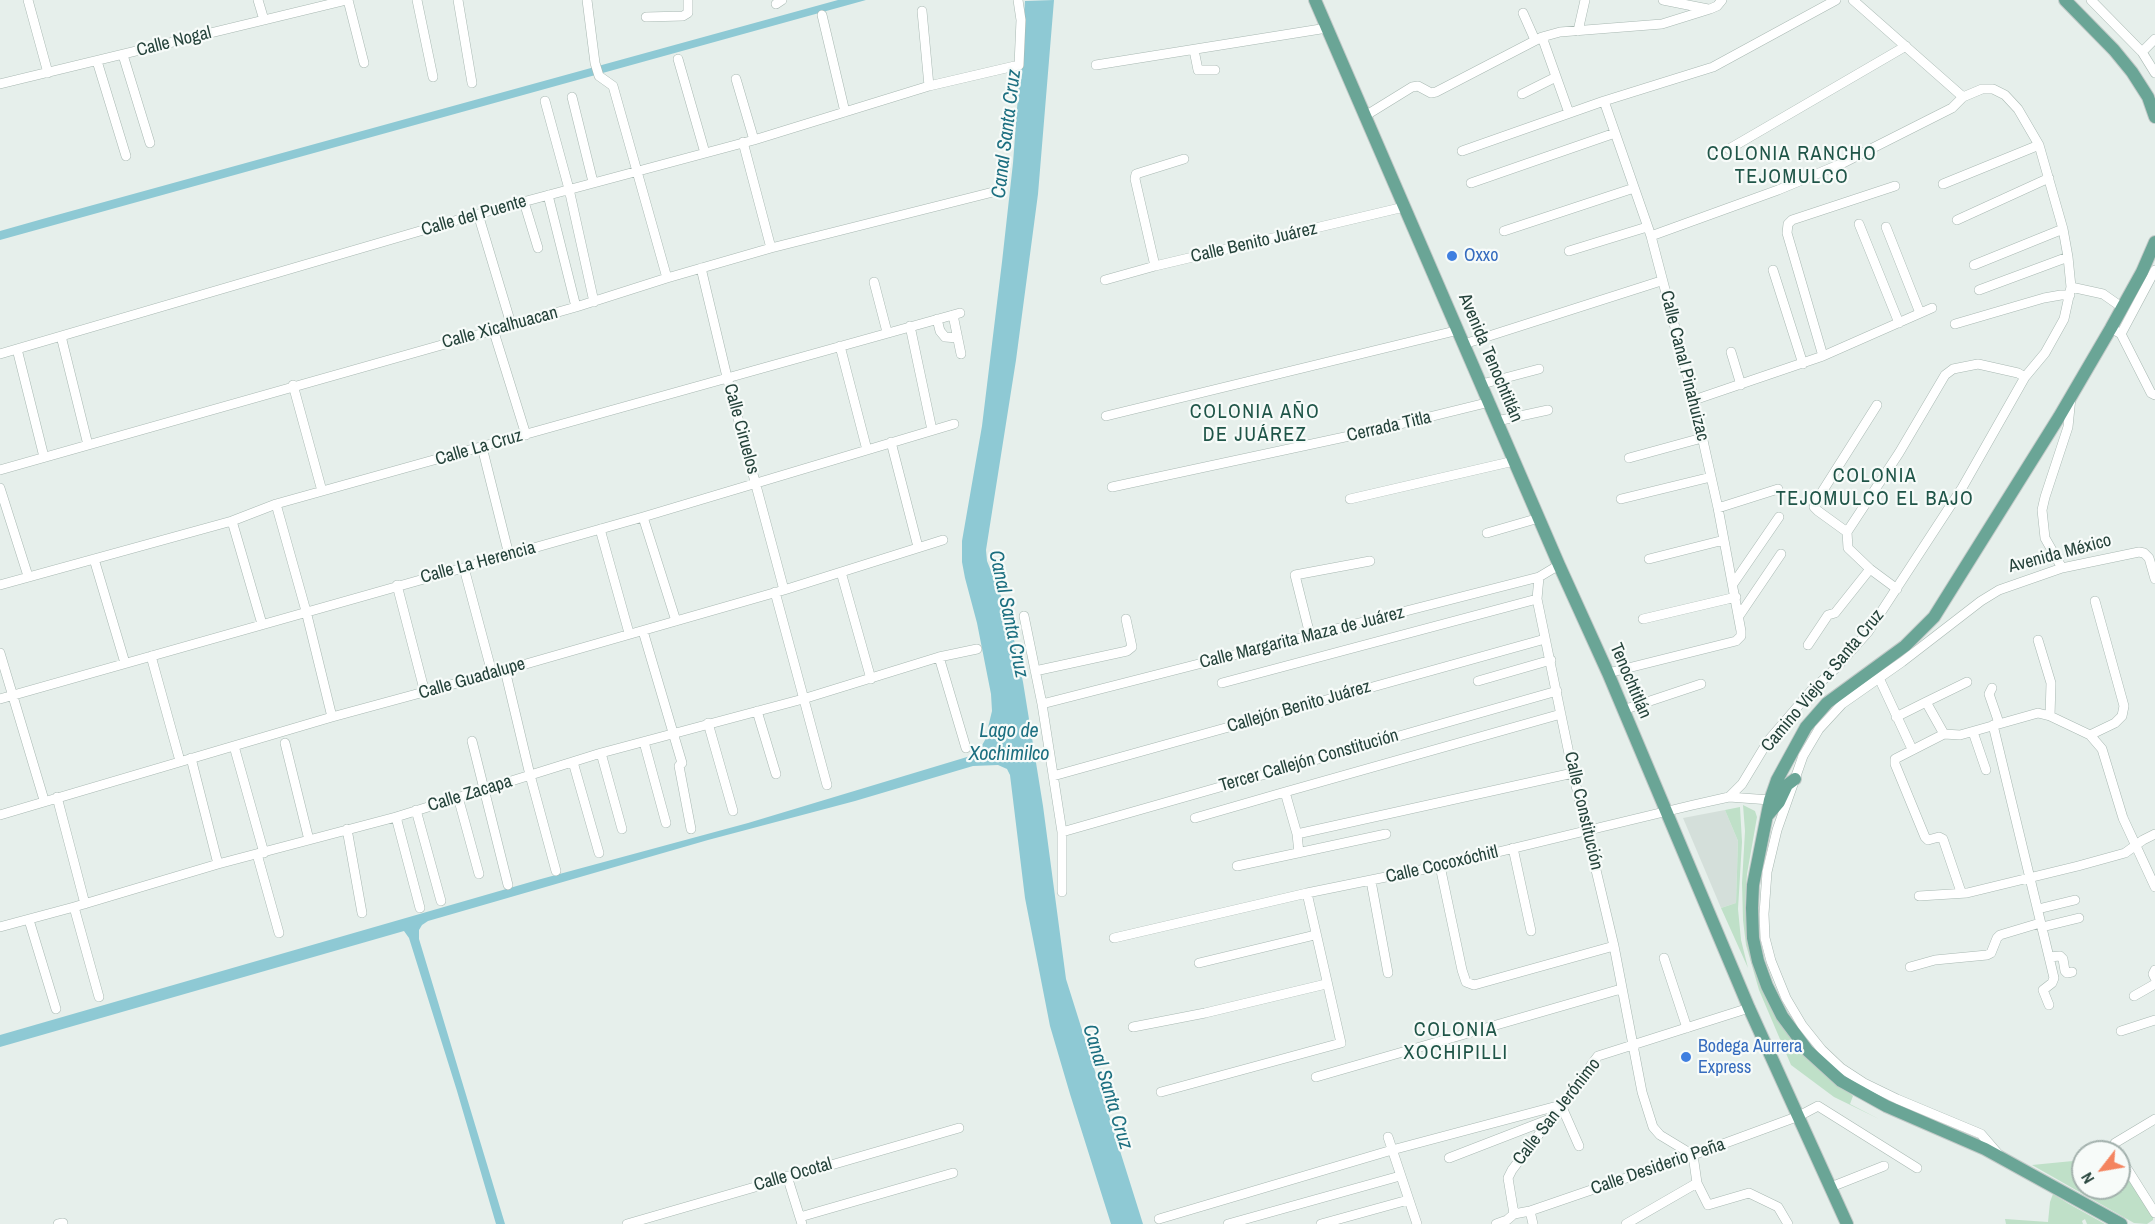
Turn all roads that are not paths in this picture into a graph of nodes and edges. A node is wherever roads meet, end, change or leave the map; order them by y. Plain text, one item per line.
1 (28, 0) edge
2 (258, 0) edge
3 (348, 0) edge
4 (417, 0) edge
5 (458, 0) edge
6 (587, 0) edge
7 (688, 0) edge
8 (1018, 0) edge
9 (1315, 0) edge
10 (1585, 0) edge
11 (1663, 0) edge
12 (1722, 0) edge
13 (1836, 0) edge
14 (1853, 0) edge
15 (2065, 0) edge
16 (2094, 1) edge
17 (1710, 9) junction
18 (922, 11) dead end
19 (1524, 13) dead end
20 (822, 15) dead end
21 (646, 18) dead end
22 (264, 20) junction
23 (1327, 28) junction
24 (1578, 31) junction
25 (1539, 39) junction
26 (2155, 39) edge
27 (1906, 46) junction
28 (1194, 50) junction
29 (2142, 52) junction
30 (123, 55) junction
31 (678, 59) dead end
32 (98, 61) junction
33 (364, 63) dead end
34 (1096, 65) dead end
35 (1215, 69) dead end
36 (48, 73) junction
37 (2155, 73) edge
38 (433, 77) dead end
39 (1556, 77) junction
40 (736, 79) dead end
41 (472, 83) dead end
42 (0, 84) edge
43 (929, 86) junction
44 (1522, 94) dead end
45 (572, 97) dead end
46 (1963, 97) junction
47 (1604, 101) junction
48 (545, 102) dead end
49 (845, 112) junction
50 (1569, 113) junction
51 (1365, 116) junction
52 (2155, 117) edge
53 (1615, 133) junction
54 (754, 140) junction
55 (744, 142) junction
56 (150, 143) dead end
57 (2039, 145) junction
58 (1729, 149) dead end
59 (1462, 151) dead end
60 (705, 153) junction
61 (126, 156) dead end
62 (1184, 159) dead end
63 (636, 171) junction
64 (2049, 178) junction
65 (593, 182) junction
66 (1471, 183) dead end
67 (1943, 184) dead end
68 (1895, 186) dead end
69 (1634, 188) junction
70 (569, 189) junction
71 (1001, 190) dead end
72 (548, 195) junction
73 (524, 202) junction
74 (1404, 207) junction
75 (478, 214) junction
76 (1957, 220) dead end
77 (1859, 224) dead end
78 (1886, 227) dead end
79 (2063, 229) junction
80 (1504, 231) dead end
81 (1649, 232) junction
82 (2155, 242) edge
83 (538, 248) dead end
84 (771, 248) junction
85 (1569, 251) dead end
86 (2068, 257) junction
87 (1974, 265) dead end
88 (1155, 266) junction
89 (701, 268) junction
90 (1773, 270) dead end
91 (2151, 270) edge
92 (667, 278) junction
93 (1105, 280) dead end
94 (1662, 281) junction
95 (874, 282) dead end
96 (1979, 290) dead end
97 (2070, 291) junction
98 (594, 302) junction
99 (576, 307) junction
100 (1932, 308) dead end
101 (2123, 308) junction
102 (1920, 313) junction
103 (937, 319) junction
104 (1899, 323) junction
105 (512, 324) junction
106 (1955, 324) dead end
107 (910, 326) junction
108 (493, 329) junction
109 (1459, 330) junction
110 (2116, 331) junction
111 (887, 333) junction
112 (61, 336) junction
113 (958, 338) junction
114 (1464, 344) junction
115 (840, 346) junction
116 (17, 349) junction
117 (1731, 352) dead end
118 (0, 354) edge
119 (961, 354) dead end
120 (1823, 356) junction
121 (1803, 363) junction
122 (1539, 369) dead end
123 (727, 377) junction
124 (2025, 377) junction
125 (1482, 384) junction
126 (293, 385) junction
127 (1741, 385) junction
128 (2155, 394) edge
129 (2071, 396) junction
130 (1694, 400) junction
131 (1490, 402) junction
132 (1877, 405) dead end
133 (1548, 410) dead end
134 (1106, 416) dead end
135 (1497, 421) junction
136 (954, 424) dead end
137 (932, 430) junction
138 (526, 435) junction
139 (1702, 438) junction
140 (891, 442) junction
141 (88, 445) junction
142 (482, 447) junction
143 (867, 450) junction
144 (44, 457) junction
145 (1629, 458) dead end
146 (1514, 461) junction
147 (0, 470) edge
148 (1711, 477) junction
149 (755, 483) junction
150 (1112, 487) dead end
151 (0, 488) edge
152 (1778, 489) dead end
153 (322, 491) junction
154 (1350, 499) dead end
155 (1621, 499) dead end
156 (276, 504) junction
157 (1718, 508) junction
158 (643, 517) junction
159 (1779, 517) dead end
160 (1539, 518) junction
161 (232, 520) junction
162 (600, 529) junction
163 (1847, 532) junction
164 (1487, 533) dead end
165 (942, 540) dead end
166 (1724, 540) junction
167 (918, 547) junction
168 (1781, 554) dead end
169 (508, 555) junction
170 (2149, 555) edge
171 (94, 559) junction
172 (1649, 559) dead end
173 (1370, 561) dead end
174 (1559, 565) junction
175 (464, 568) junction
176 (2062, 568) junction
177 (1870, 569) junction
178 (841, 573) junction
179 (28, 576) junction
180 (1539, 578) junction
181 (2155, 579) edge
182 (1733, 584) junction
183 (0, 585) edge
184 (397, 585) junction
185 (1897, 589) junction
186 (780, 591) junction
187 (1736, 597) junction
188 (1537, 599) junction
189 (2095, 601) dead end
190 (306, 611) junction
191 (1024, 616) dead end
192 (1739, 616) junction
193 (1126, 619) dead end
194 (1644, 619) dead end
195 (676, 621) junction
196 (262, 624) junction
197 (643, 631) junction
198 (629, 633) junction
199 (1310, 635) junction
200 (1545, 639) junction
201 (2038, 640) dead end
202 (1808, 645) dead end
203 (977, 649) dead end
204 (0, 653) edge
205 (151, 656) junction
206 (939, 657) junction
207 (1551, 660) junction
208 (125, 663) junction
209 (505, 670) junction
210 (1035, 671) junction
211 (492, 673) junction
212 (1608, 674) junction
213 (1879, 678) junction
214 (871, 679) junction
215 (1478, 681) dead end
216 (1967, 682) dead end
217 (1222, 683) dead end
218 (1701, 684) dead end
219 (1992, 688) dead end
220 (1557, 691) junction
221 (425, 693) junction
222 (13, 696) junction
223 (0, 699) edge
224 (802, 699) junction
225 (1926, 702) junction
226 (1042, 704) junction
227 (1623, 710) junction
228 (757, 711) junction
229 (1561, 714) junction
230 (2050, 716) junction
231 (332, 717) junction
232 (1896, 717) junction
233 (708, 723) junction
234 (1996, 724) junction
235 (1972, 732) junction
236 (674, 734) junction
237 (1944, 734) junction
238 (2090, 735) junction
239 (472, 741) dead end
240 (644, 742) junction
241 (285, 743) dead end
242 (234, 746) junction
243 (966, 748) dead end
244 (1912, 749) junction
245 (602, 753) junction
246 (191, 758) junction
247 (180, 761) junction
248 (573, 762) junction
249 (1986, 770) dead end
250 (1573, 773) junction
251 (776, 774) dead end
252 (530, 775) junction
253 (1053, 776) junction
254 (1795, 779) junction
255 (827, 785) dead end
256 (483, 790) junction
257 (1285, 792) junction
258 (57, 797) junction
259 (458, 797) junction
260 (1729, 797) junction
261 (44, 800) junction
262 (1770, 800) junction
263 (416, 810) junction
264 (733, 811) dead end
265 (1667, 812) junction
266 (0, 814) edge
267 (396, 817) junction
268 (1766, 817) junction
269 (1195, 818) dead end
270 (666, 823) dead end
271 (347, 829) junction
272 (622, 829) dead end
273 (691, 829) dead end
274 (1588, 831) junction
275 (1062, 832) junction
276 (1297, 834) junction
277 (1386, 834) dead end
278 (2155, 834) edge
279 (309, 840) junction
280 (2136, 846) junction
281 (1513, 848) junction
282 (599, 853) dead end
283 (1299, 853) junction
284 (261, 854) junction
285 (218, 864) junction
286 (1237, 866) dead end
287 (1440, 866) junction
288 (556, 871) dead end
289 (479, 874) dead end
290 (2030, 876) junction
291 (1371, 881) junction
292 (508, 885) dead end
293 (2155, 887) edge
294 (1062, 892) dead end
295 (1961, 892) junction
296 (1307, 893) junction
297 (1919, 896) dead end
298 (2075, 900) dead end
299 (441, 901) dead end
300 (85, 904) junction
301 (74, 907) junction
302 (420, 908) dead end
303 (2038, 909) junction
304 (362, 913) dead end
305 (2079, 918) dead end
306 (29, 920) junction
307 (2041, 925) junction
308 (0, 927) edge
309 (1531, 931) dead end
310 (279, 933) dead end
311 (1315, 935) junction
312 (1114, 938) dead end
313 (1614, 946) junction
314 (2049, 957) junction
315 (1664, 958) dead end
316 (1199, 963) dead end
317 (1910, 967) dead end
318 (2155, 970) edge
319 (2072, 972) dead end
320 (1388, 973) dead end
321 (2155, 978) edge
322 (1326, 984) junction
323 (2155, 984) edge
324 (1622, 989) junction
325 (2133, 996) dead end
326 (99, 997) dead end
327 (2049, 1005) dead end
328 (1749, 1008) junction
329 (56, 1009) dead end
330 (2155, 1020) edge
331 (1133, 1027) dead end
332 (1687, 1028) junction
333 (2121, 1031) dead end
334 (1633, 1044) junction
335 (1316, 1077) dead end
336 (1161, 1092) dead end
337 (1561, 1105) junction
338 (1799, 1116) junction
339 (1550, 1119) junction
340 (2155, 1119) edge
341 (958, 1128) dead end
342 (1388, 1137) dead end
343 (2129, 1140) edge
344 (1579, 1146) dead end
345 (1392, 1149) junction
346 (1693, 1155) junction
347 (2001, 1157) junction
348 (1449, 1158) dead end
349 (1884, 1166) dead end
350 (1917, 1168) dead end
351 (953, 1173) dead end
352 (2131, 1175) edge
353 (788, 1176) junction
354 (1400, 1176) junction
355 (1697, 1183) junction
356 (1831, 1187) junction
357 (1408, 1200) junction
358 (1530, 1211) junction
359 (2155, 1213) edge
360 (1514, 1214) junction
361 (1160, 1219) dead end
362 (801, 1221) edge
363 (627, 1224) edge
364 (1228, 1224) edge
365 (1321, 1224) edge
366 (1417, 1224) edge
367 (1496, 1224) edge
368 (1533, 1224) edge
369 (1626, 1224) edge
370 (1788, 1224) edge
371 (1846, 1224) edge
372 (2121, 1224) edge

1 - 36 street
2 - 22 street
3 - 22 street, Calle Nogal
3 - 33 street, Calle Nogal
4 - 38 street
5 - 41 street
6 - 63 street
7 - 21 street
8 - 43 street, Calle del Puente
9 - 23 main road, Avenida Tenochtitlán
10 - 24 street
11 - 17 street
12 - 17 street
13 - 47 street
14 - 27 street
15 - 52 main road
16 - 29 street
17 - 24 street
18 - 43 street
19 - 25 street
20 - 49 street
22 - 30 street, Calle Nogal
23 - 28 street
23 - 51 main road, Avenida Tenochtitlán
24 - 25 street
25 - 39 street
25 - 51 street
26 - 29 street
27 - 46 street
27 - 58 street
28 - 34 street
28 - 35 street
29 - 37 street
30 - 32 street, Calle Nogal
30 - 56 street
31 - 60 street
32 - 36 street, Calle Nogal
32 - 61 street
36 - 42 street, Calle Nogal
39 - 44 street
39 - 50 street
40 - 54 street
43 - 49 street, Calle del Puente
45 - 65 street
46 - 57 street, Camino Viejo a Santa Cruz
46 - 81 street
47 - 50 street
47 - 53 street, Calle Canal Pinahuizac
48 - 70 street
49 - 54 street, Calle del Puente
50 - 59 street
51 - 74 main road, Avenida Tenochtitlán
53 - 66 street
53 - 69 street, Calle Canal Pinahuizac
54 - 55 street, Calle del Puente
55 - 60 street, Calle del Puente
55 - 84 street
57 - 64 street, Camino Viejo a Santa Cruz
57 - 67 street
60 - 63 street, Calle del Puente
62 - 88 street
63 - 65 street, Calle del Puente
63 - 92 street
64 - 76 street
64 - 79 street, Camino Viejo a Santa Cruz
65 - 70 street, Calle del Puente
68 - 120 street
69 - 80 street
69 - 81 street, Calle Canal Pinahuizac
70 - 72 street, Calle del Puente
70 - 98 street
71 - 84 street, Calle Xicalhuacan
72 - 73 street, Calle del Puente
72 - 99 street
73 - 75 street, Calle del Puente
73 - 83 street
74 - 88 street, Calle Benito Juárez
74 - 109 main road, Avenida Tenochtitlán
75 - 105 street
75 - 112 street, Calle del Puente
77 - 104 street
78 - 102 street
79 - 86 street, Camino Viejo a Santa Cruz
79 - 87 street
81 - 85 street
81 - 94 street, Calle Canal Pinahuizac
82 - 91 main road
84 - 89 street, Calle Xicalhuacan
86 - 96 street
86 - 97 street, Camino Viejo a Santa Cruz
88 - 93 street, Calle Benito Juárez
89 - 92 street, Calle Xicalhuacan
89 - 123 street, Calle Ciruelos
90 - 121 street
91 - 101 main road
91 - 110 street
92 - 98 street, Calle Xicalhuacan
94 - 114 street
94 - 130 street, Calle Canal Pinahuizac
95 - 111 street
97 - 101 street
97 - 106 street
97 - 124 street, Camino Viejo a Santa Cruz
98 - 99 street, Calle Xicalhuacan
99 - 105 street, Calle Xicalhuacan
100 - 102 street
101 - 110 main road
102 - 104 street
103 - 107 street, Calle La Cruz
103 - 113 street
103 - 113 street, Calle La Cruz
104 - 120 street
105 - 108 street, Calle Xicalhuacan
107 - 111 street, Calle La Cruz
107 - 137 street
108 - 126 street, Calle Xicalhuacan
108 - 138 street
109 - 114 main road, Avenida Tenochtitlán
109 - 134 street
110 - 128 street
110 - 129 main road
111 - 115 street, Calle La Cruz
112 - 116 street, Calle del Puente
112 - 141 street
113 - 119 street
114 - 125 main road, Avenida Tenochtitlán
115 - 123 street, Calle La Cruz
115 - 143 street
116 - 118 street, Calle del Puente
116 - 144 street
117 - 127 street
120 - 121 street
121 - 127 street
122 - 125 street
123 - 138 street, Calle La Cruz
123 - 149 street, Calle Ciruelos
124 - 163 street
124 - 185 street, Camino Viejo a Santa Cruz
125 - 131 main road, Avenida Tenochtitlán
126 - 141 street, Calle Xicalhuacan
126 - 153 street
127 - 130 street
129 - 176 street
129 - 262 main road
130 - 139 street, Calle Canal Pinahuizac
131 - 135 main road, Avenida Tenochtitlán
131 - 150 street, Cerrada Titla
132 - 163 street
133 - 135 street
135 - 146 main road, Avenida Tenochtitlán
136 - 137 street, Calle La Herencia
137 - 140 street, Calle La Herencia
138 - 142 street, Calle La Cruz
139 - 145 street
139 - 148 street, Calle Canal Pinahuizac
140 - 143 street, Calle La Herencia
140 - 167 street
141 - 144 street, Calle Xicalhuacan
142 - 153 street, Calle La Cruz
142 - 169 street
143 - 149 street, Calle La Herencia
144 - 147 street, Calle Xicalhuacan
146 - 154 street
146 - 160 main road, Avenida Tenochtitlán
148 - 155 street
148 - 157 street, Calle Canal Pinahuizac
149 - 158 street, Calle La Herencia
149 - 186 street, Calle Ciruelos
151 - 179 street
152 - 157 street
153 - 156 street, Calle La Cruz
156 - 161 street, Calle La Cruz
156 - 190 street
157 - 166 street, Calle Canal Pinahuizac
158 - 162 street, Calle La Herencia
158 - 195 street
159 - 182 street
160 - 164 street
160 - 174 main road, Avenida Tenochtitlán
161 - 171 street, Calle La Cruz
161 - 196 street
162 - 169 street, Calle La Herencia
162 - 198 street
163 - 177 street
165 - 167 street, Calle Guadalupe
166 - 172 street
166 - 182 street, Calle Canal Pinahuizac
167 - 178 street, Calle Guadalupe
168 - 192 street
169 - 175 street, Calle La Herencia
170 - 176 street, Avenida México
170 - 181 street
171 - 179 street, Calle La Cruz
171 - 208 street
173 - 199 street
174 - 180 street, Calle Margarita Maza de Juárez
174 - 212 main road, Tenochtitlán
175 - 184 street, Calle La Herencia
175 - 211 street
176 - 213 street, Avenida México
177 - 185 street
177 - 202 street
178 - 186 street, Calle Guadalupe
178 - 214 street
179 - 183 street, Calle La Cruz
180 - 188 street, Calle Constitución
180 - 199 street, Calle Margarita Maza de Juárez
182 - 187 street, Calle Canal Pinahuizac
184 - 190 street, Calle La Herencia
184 - 221 street
185 - 260 street, Camino Viejo a Santa Cruz
186 - 195 street, Calle Guadalupe
186 - 224 street, Calle Ciruelos
187 - 192 street, Calle Canal Pinahuizac
187 - 194 street
188 - 200 street, Calle Constitución
188 - 217 street
189 - 238 street
190 - 196 street, Calle La Herencia
190 - 231 street
191 - 210 street
192 - 212 street, Calle Canal Pinahuizac
193 - 210 street
195 - 197 street, Calle Guadalupe
196 - 205 street, Calle La Herencia
197 - 198 street, Calle Guadalupe
197 - 236 street
198 - 209 street, Calle Guadalupe
199 - 226 street, Calle Margarita Maza de Juárez
200 - 207 street, Calle Constitución
200 - 253 street, Callejón Benito Juárez
201 - 230 street
203 - 206 street, Calle Zacapa
204 - 222 street
205 - 208 street, Calle La Herencia
205 - 247 street
206 - 214 street, Calle Zacapa
206 - 243 street
207 - 215 street
207 - 220 street, Calle Constitución
208 - 222 street, Calle La Herencia
209 - 211 street, Calle Guadalupe
209 - 252 street
210 - 226 street
211 - 221 street, Calle Guadalupe
212 - 227 main road, Tenochtitlán
213 - 232 street
213 - 254 street, Avenida México
214 - 224 street, Calle Zacapa
216 - 225 street
218 - 227 street
219 - 234 street
220 - 229 street, Calle Constitución
220 - 275 street, Tercer Callejón Constitución
221 - 231 street, Calle Guadalupe
222 - 223 street, Calle La Herencia
222 - 261 street
224 - 228 street, Calle Zacapa
224 - 255 street, Calle Ciruelos
225 - 232 street
225 - 237 street
226 - 253 street
227 - 265 main road, Tenochtitlán
228 - 233 street, Calle Zacapa
228 - 251 street
229 - 250 street, Calle Constitución
229 - 257 street
230 - 234 street
230 - 238 street
231 - 242 street, Calle Guadalupe
232 - 244 street
233 - 236 street, Calle Zacapa
233 - 264 street
234 - 235 street
234 - 290 street
235 - 237 street
235 - 249 street
236 - 240 street, Calle Zacapa
236 - 273 street
237 - 244 street
238 - 280 street
239 - 256 street
240 - 245 street, Calle Zacapa
240 - 270 street
241 - 279 street
242 - 246 street, Calle Guadalupe
242 - 284 street
244 - 295 street
245 - 248 street, Calle Zacapa
245 - 272 street
246 - 247 street, Calle Guadalupe
246 - 285 street
247 - 258 street, Calle Guadalupe
248 - 252 street, Calle Zacapa
248 - 282 street
250 - 274 street, Calle Constitución
250 - 276 street
252 - 256 street, Calle Zacapa
252 - 288 street
253 - 275 street
254 - 268 main road
254 - 347 street, Avenida México
256 - 259 street, Calle Zacapa
256 - 292 street
257 - 269 street
257 - 276 street
258 - 261 street, Calle Guadalupe
258 - 300 street
259 - 263 street, Calle Zacapa
259 - 289 street
260 - 262 street, Calle Cocoxóchitl
260 - 265 street, Calle Cocoxóchitl
261 - 266 street, Calle Guadalupe
262 - 268 main road
263 - 267 street, Calle Zacapa
263 - 299 street
265 - 274 street, Calle Cocoxóchitl
265 - 328 main road, Tenochtitlán
267 - 271 street, Calle Zacapa
267 - 302 street
268 - 347 main road
271 - 279 street, Calle Zacapa
271 - 304 street
274 - 281 street, Calle Cocoxóchitl
274 - 313 street, Calle Constitución
275 - 294 street
276 - 283 street
277 - 283 street
278 - 280 street
279 - 284 street, Calle Zacapa
280 - 290 street
280 - 293 street
281 - 287 street, Calle Cocoxóchitl
281 - 309 street
283 - 286 street
284 - 285 street, Calle Zacapa
284 - 310 street
285 - 300 street, Calle Zacapa
287 - 291 street, Calle Cocoxóchitl
287 - 313 street
290 - 295 street
290 - 303 street
291 - 296 street, Calle Cocoxóchitl
291 - 320 street
295 - 297 street
296 - 311 street
296 - 312 street, Calle Cocoxóchitl
298 - 303 street
300 - 301 street, Calle Zacapa
301 - 306 street, Calle Zacapa
301 - 326 street
303 - 307 street
305 - 307 street
306 - 308 street, Calle Zacapa
306 - 329 street
307 - 314 street
307 - 317 street
311 - 316 street
311 - 322 street
313 - 324 street, Calle Constitución
314 - 319 street
314 - 327 street
315 - 332 street
318 - 321 street
322 - 331 street
322 - 336 street
323 - 325 street
324 - 334 street, Calle Constitución
324 - 335 street
328 - 332 street, Calle San Jerónimo
328 - 338 main road, Tenochtitlán
330 - 333 street
332 - 334 street, Calle San Jerónimo
334 - 337 street, Calle San Jerónimo
334 - 346 street, Calle Constitución
337 - 339 street, Calle San Jerónimo
337 - 344 street
337 - 345 street
338 - 346 street, Calle Desiderio Peña
338 - 350 street, Calle Desiderio Peña
338 - 356 main road, Tenochtitlán
339 - 348 street
339 - 360 street, Calle San Jerónimo
340 - 343 street
341 - 353 street, Calle Ocotal
342 - 345 street
345 - 354 street
345 - 361 street
346 - 355 street
346 - 358 street, Calle Desiderio Peña
347 - 372 main road
349 - 356 street
351 - 362 street
352 - 359 street
353 - 362 street
353 - 363 street, Calle Ocotal
354 - 357 street
354 - 364 street
355 - 369 street
355 - 370 street
356 - 371 main road, Tenochtitlán
357 - 365 street
357 - 366 street
358 - 360 street, Calle Desiderio Peña
358 - 368 street
360 - 367 street, Calle Desiderio Peña

